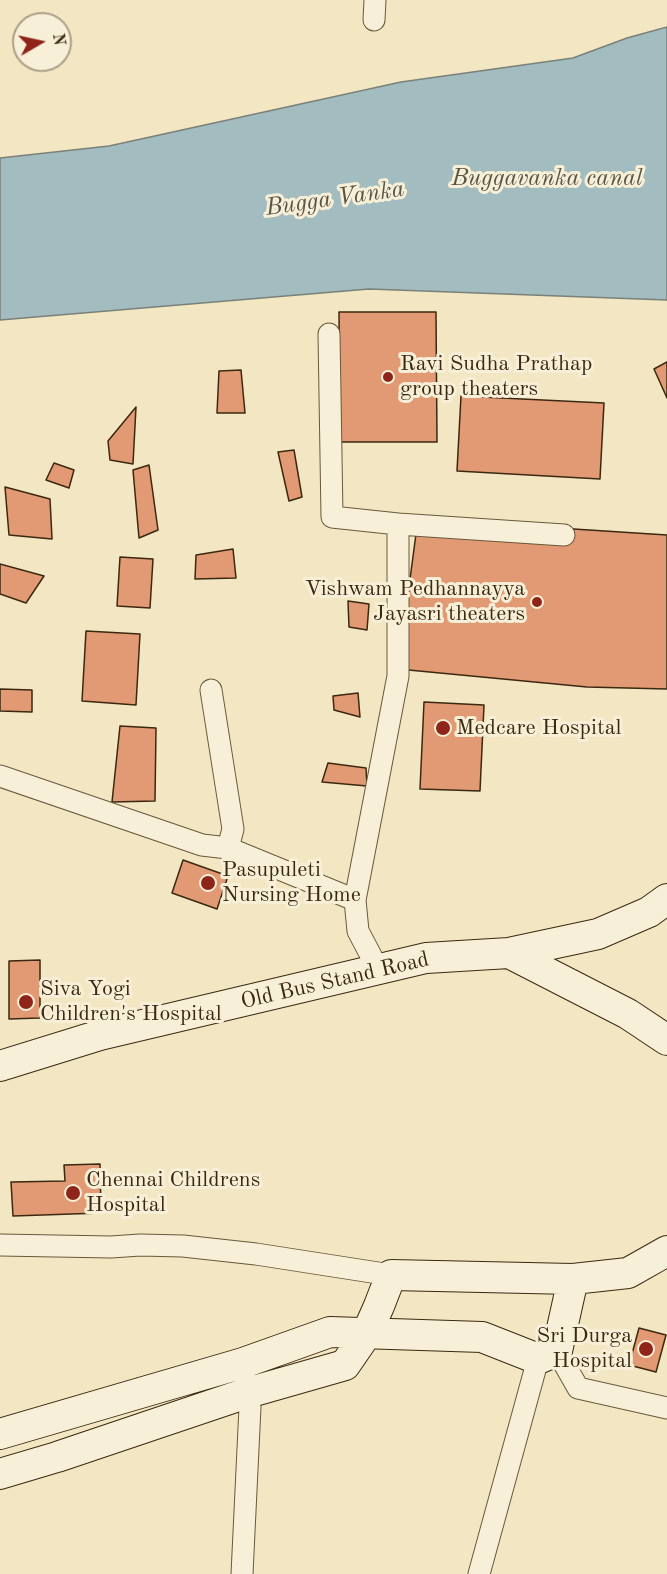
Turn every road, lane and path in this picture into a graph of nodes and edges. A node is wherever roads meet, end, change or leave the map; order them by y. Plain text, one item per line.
1 (329, 334) dead end
2 (399, 524) junction
3 (564, 535) dead end
4 (211, 690) dead end
5 (0, 776) edge
6 (228, 848) junction
7 (667, 899) edge
8 (355, 900) junction
9 (509, 953) junction
10 (378, 969) junction
11 (667, 1040) edge
12 (0, 1066) edge
13 (0, 1245) edge
14 (667, 1251) edge
15 (391, 1275) junction
16 (573, 1279) junction
17 (367, 1333) junction
18 (548, 1355) junction
19 (243, 1363) junction
20 (248, 1393) junction
21 (667, 1408) edge
22 (0, 1434) edge
23 (0, 1474) edge
24 (242, 1574) edge
25 (479, 1574) edge

1 - 2 street
2 - 3 street
2 - 8 street
4 - 6 street
5 - 6 street
6 - 8 street
7 - 9 main road, Old Bus Stand Road
8 - 10 street
9 - 10 main road, Old Bus Stand Road
9 - 11 main road
10 - 12 main road, Old Bus Stand Road
13 - 15 street
14 - 16 main road
15 - 16 main road
15 - 17 main road
16 - 18 main road
17 - 18 main road
17 - 19 main road
17 - 20 main road
18 - 21 street
18 - 25 street
19 - 20 street
19 - 22 main road
20 - 23 main road
20 - 24 street

